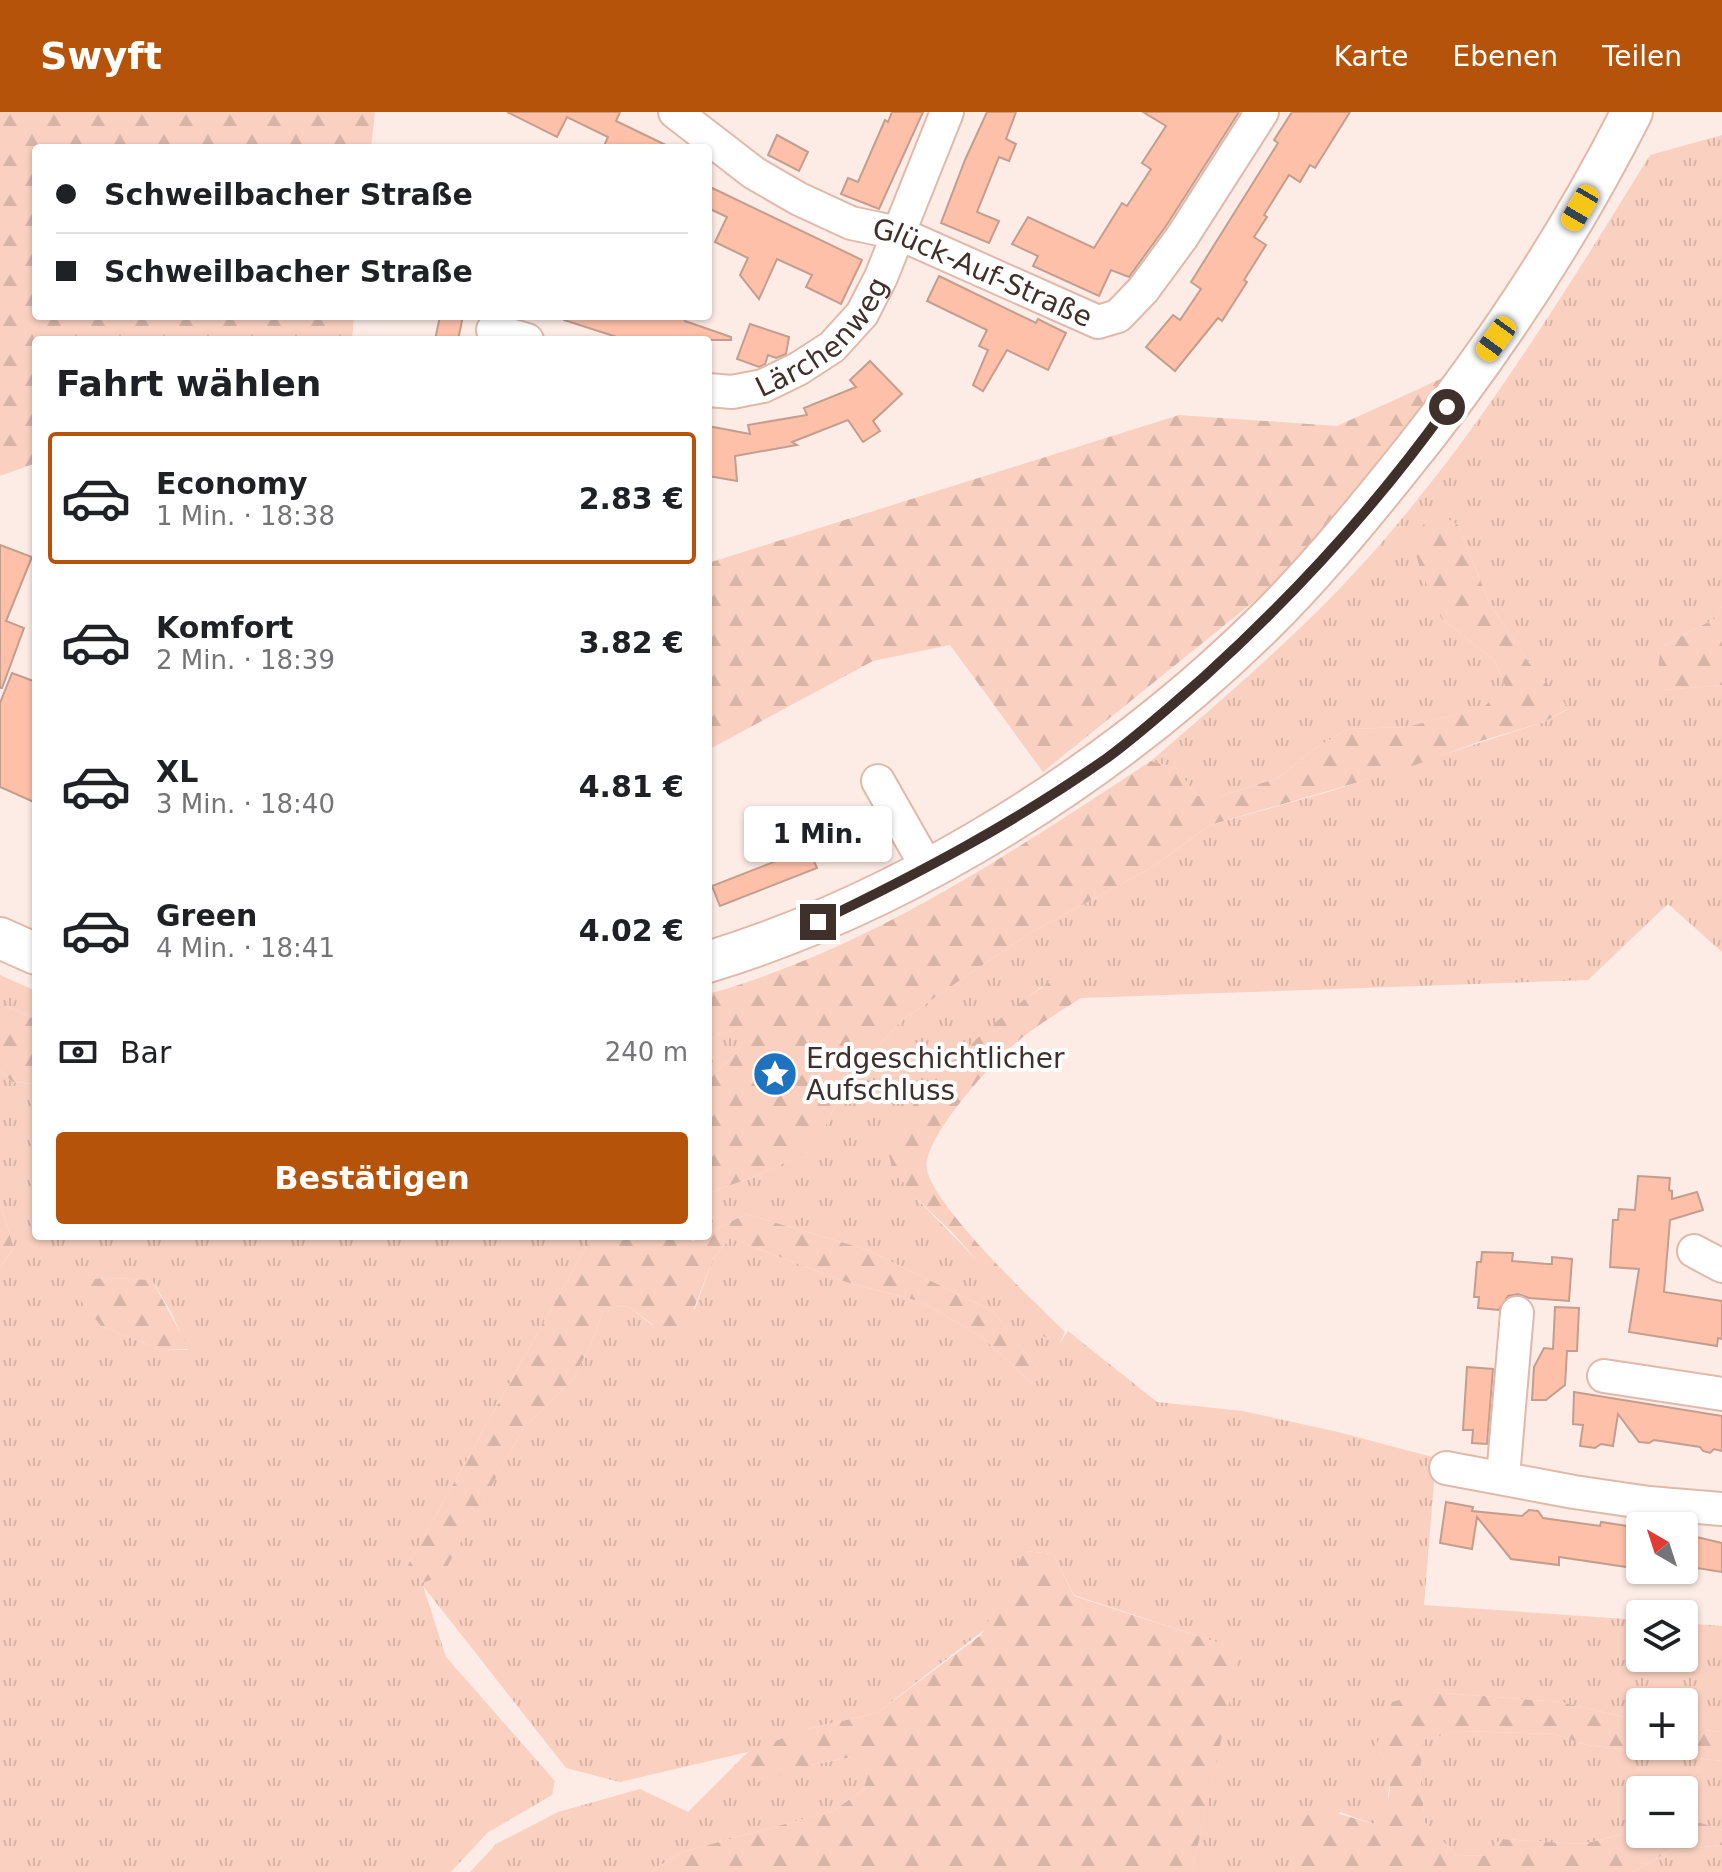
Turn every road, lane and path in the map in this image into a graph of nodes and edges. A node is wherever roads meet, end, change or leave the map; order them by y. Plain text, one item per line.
1 (675, 112) edge
2 (947, 112) edge
3 (1262, 112) edge
4 (1632, 112) edge
5 (898, 233) junction
6 (493, 329) edge
7 (515, 336) edge
8 (712, 390) edge
9 (878, 781) dead end
10 (928, 869) junction
11 (0, 938) edge
12 (32, 952) edge
13 (712, 961) edge
14 (1694, 1251) dead end
15 (1722, 1266) edge
16 (1517, 1313) dead end
17 (1604, 1376) dead end
18 (1722, 1394) edge
19 (1446, 1468) dead end
20 (1503, 1477) junction
21 (1722, 1509) edge

1 - 5 street, Glück-Auf-Straße
2 - 5 street, Lärchenweg
3 - 5 street, Glück-Auf-Straße
4 - 10 main road
5 - 8 street, Lärchenweg
6 - 7 street
9 - 10 street
10 - 13 main road
11 - 12 main road
14 - 15 street
16 - 20 street
17 - 18 street
19 - 20 street
20 - 21 street

